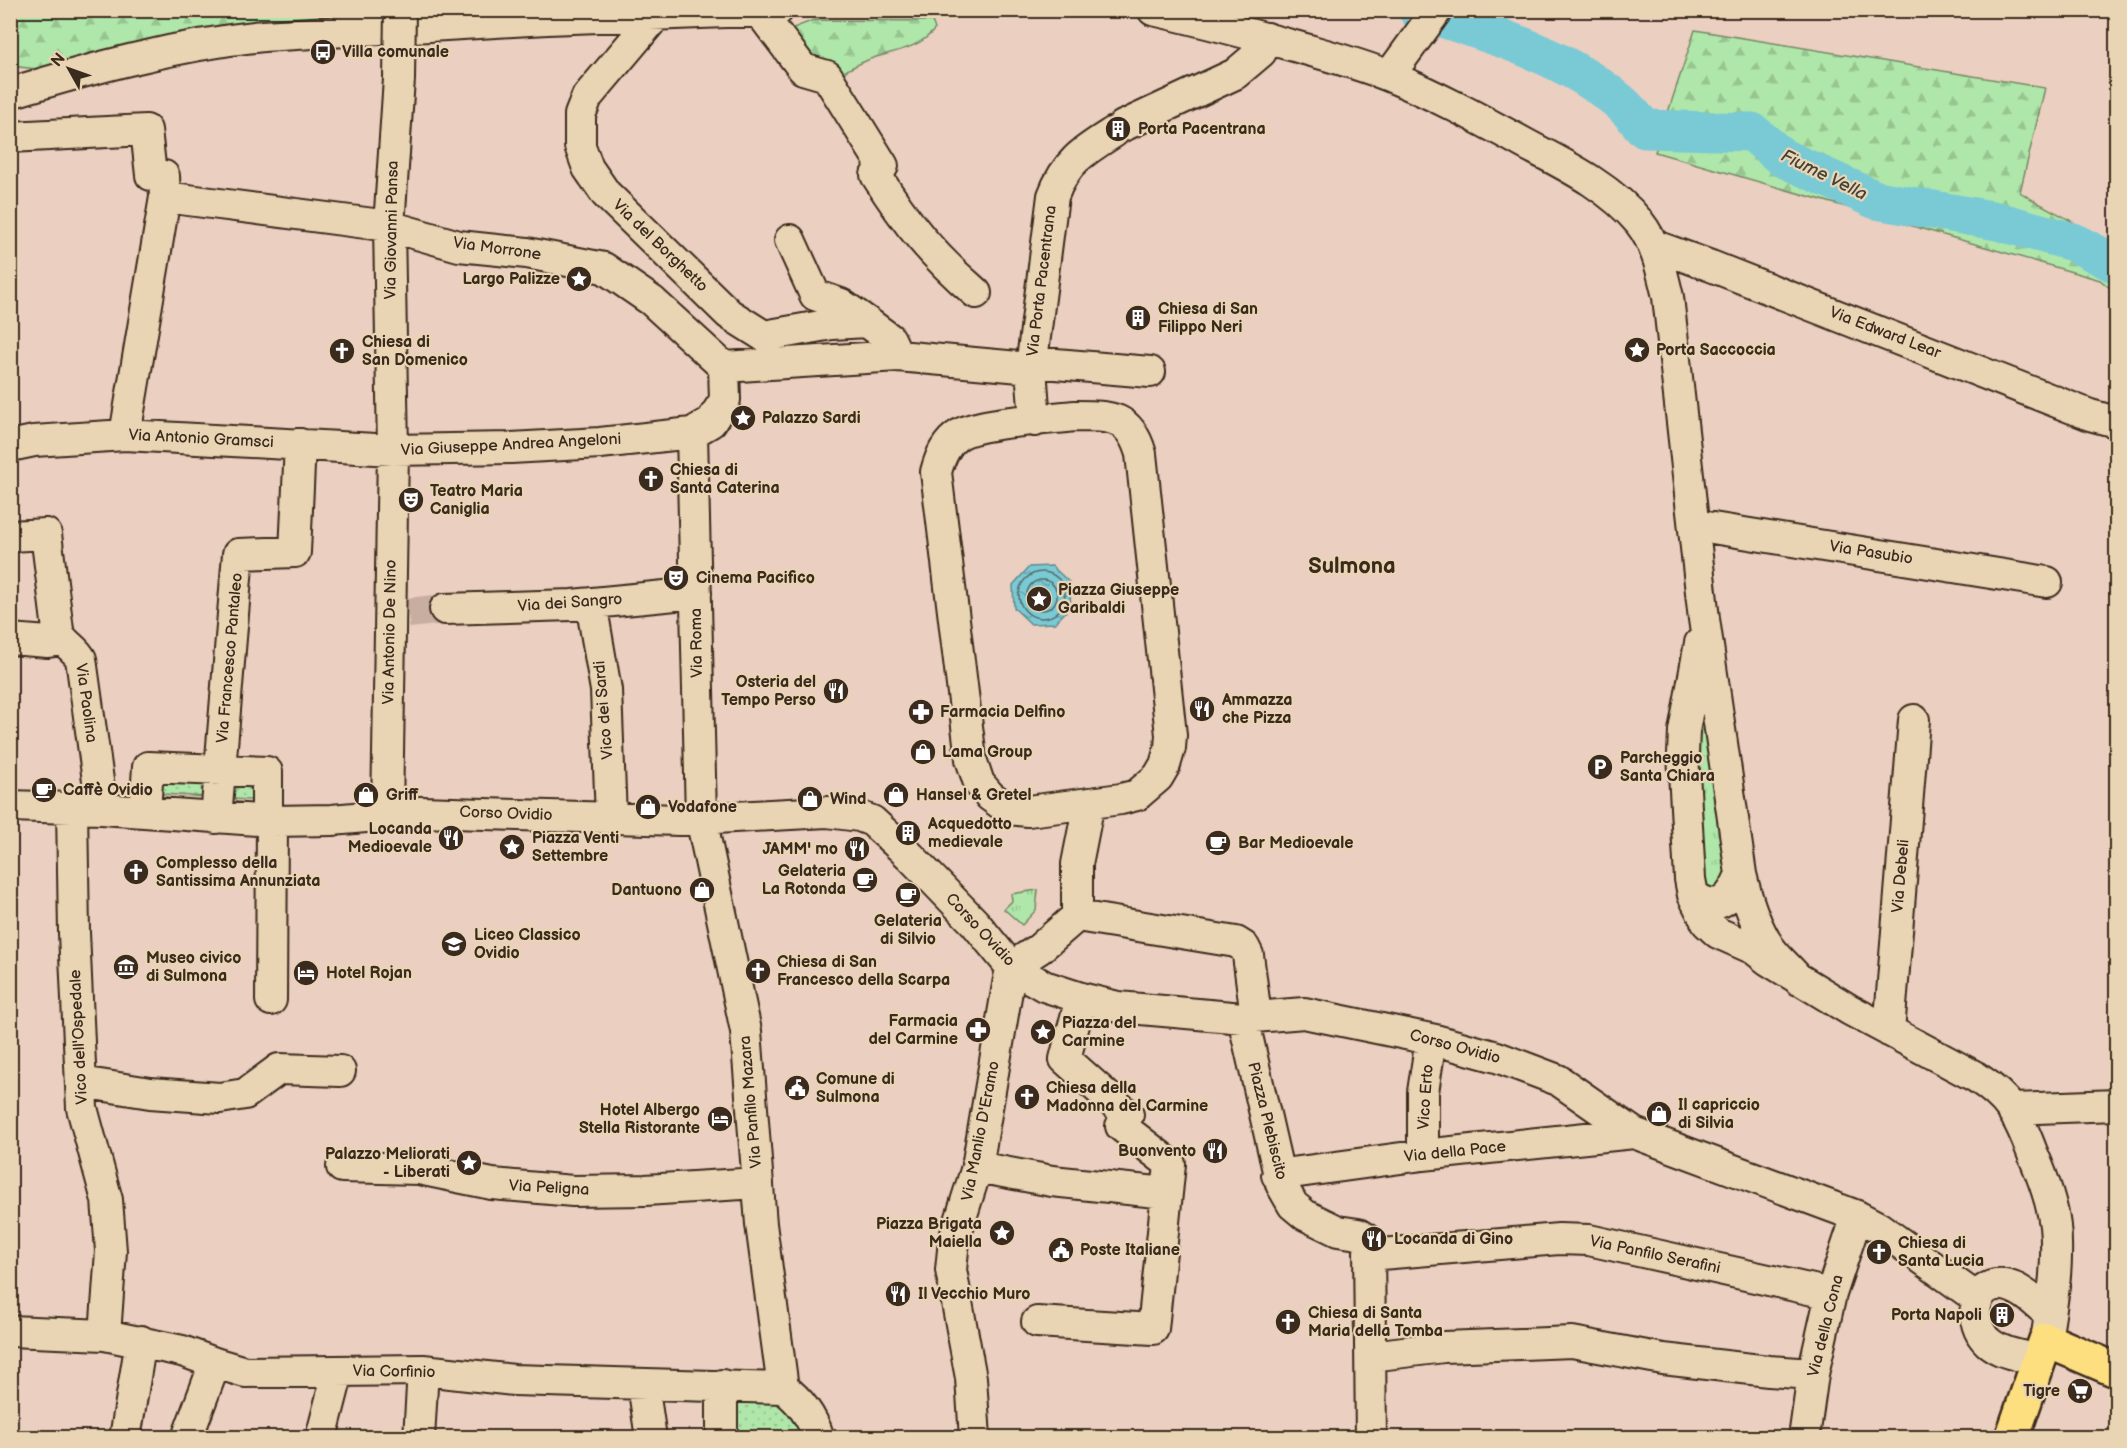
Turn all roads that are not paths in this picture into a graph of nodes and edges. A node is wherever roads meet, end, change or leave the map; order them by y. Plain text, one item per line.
1 (400, 10) edge
2 (778, 10) edge
3 (1153, 10) edge
4 (1437, 10) edge
5 (759, 11) edge
6 (657, 14) junction
7 (1267, 39) junction
8 (1389, 76) junction
9 (14, 90) edge
10 (10, 137) edge
11 (158, 186) junction
12 (389, 226) junction
13 (790, 240) dead end
14 (1653, 246) junction
15 (976, 293) dead end
16 (867, 322) junction
17 (898, 356) junction
18 (1032, 365) junction
19 (723, 367) junction
20 (1150, 372) dead end
21 (1035, 421) junction
22 (2116, 422) edge
23 (692, 433) junction
24 (125, 435) junction
25 (300, 444) junction
26 (10, 446) edge
27 (393, 450) junction
28 (1694, 525) junction
29 (10, 536) edge
30 (2047, 582) dead end
31 (696, 593) junction
32 (591, 603) junction
33 (445, 609) tunnel mouth
34 (1704, 619) junction
35 (10, 639) edge
36 (62, 640) junction
37 (1691, 692) junction
38 (1718, 714) junction
39 (1914, 720) dead end
40 (221, 770) junction
41 (1089, 803) junction
42 (10, 806) edge
43 (72, 808) junction
44 (102, 809) junction
45 (145, 812) junction
46 (387, 814) junction
47 (216, 818) junction
48 (611, 818) junction
49 (701, 818) junction
50 (270, 821) junction
51 (1740, 874) junction
52 (1693, 895) junction
53 (1077, 916) junction
54 (1011, 967) junction
55 (1799, 980) junction
56 (1081, 998) junction
57 (271, 1000) dead end
58 (1249, 1017) junction
59 (1888, 1031) junction
60 (1431, 1039) junction
61 (340, 1071) dead end
62 (81, 1082) junction
63 (2116, 1105) edge
64 (2013, 1109) junction
65 (1634, 1133) junction
66 (1423, 1155) junction
67 (342, 1167) dead end
68 (977, 1167) junction
69 (1278, 1175) junction
70 (758, 1184) junction
71 (1166, 1193) junction
72 (1857, 1216) junction
73 (1369, 1251) junction
74 (1831, 1294) junction
75 (1978, 1299) junction
76 (1037, 1322) dead end
77 (10, 1331) edge
78 (105, 1335) junction
79 (2045, 1338) junction
80 (141, 1341) junction
81 (1371, 1356) junction
82 (215, 1363) junction
83 (423, 1370) junction
84 (2116, 1370) edge
85 (338, 1372) junction
86 (1813, 1374) junction
87 (642, 1384) junction
88 (722, 1385) junction
89 (783, 1388) junction
90 (125, 1437) edge
91 (187, 1437) edge
92 (321, 1437) edge
93 (419, 1437) edge
94 (651, 1437) edge
95 (722, 1437) edge
96 (819, 1437) edge
97 (975, 1437) edge
98 (1371, 1437) edge
99 (1804, 1437) edge
100 (2012, 1437) edge

1 - 12 street, Via Giovanni Pansa, bridge
2 - 5 street
3 - 7 street
4 - 8 street
5 - 6 street
5 - 15 street
6 - 9 street
6 - 16 street, Via del Borghetto
7 - 8 street
7 - 18 street, Via Porta Pacentrana
8 - 14 street
10 - 11 street
11 - 12 street, Via Morrone
11 - 24 street
12 - 19 street, Via Morrone
12 - 27 street, Via Giovanni Pansa
13 - 16 street
14 - 22 street, Via Edward Lear
14 - 28 street
16 - 17 street
17 - 18 street
17 - 19 street
18 - 20 street
18 - 21 street, Via Porta Pacentrana
19 - 23 street
21 - 41 street
21 - 41 street
23 - 27 street, Via Giuseppe Andrea Angeloni
23 - 31 street, Via Roma
24 - 25 street, Via Antonio Gramsci
24 - 26 street, Via Antonio Gramsci
25 - 27 street, Via Antonio Gramsci
25 - 40 street, Via Francesco Pantaleo
27 - 46 street, Via Antonio De Nino
28 - 30 street, Via Pasubio
28 - 34 street
29 - 36 street, Via Paolina
31 - 32 street, Via dei Sangro
31 - 49 street, Via Roma
32 - 33 street, Via dei Sangro
32 - 48 street, Vico dei Sardi
34 - 37 street
34 - 38 street
35 - 36 street
36 - 44 street, Via Paolina
37 - 38 street
37 - 52 street
38 - 51 street
39 - 59 street, Via Debeli
40 - 45 street
40 - 47 street, Via Francesco Pantaleo
40 - 50 street
41 - 53 street
42 - 43 street, Corso Ovidio
43 - 44 street, Corso Ovidio
43 - 62 street, Vico dell'Ospedale
44 - 45 street, Corso Ovidio
45 - 47 street, Corso Ovidio
46 - 48 street, Corso Ovidio
46 - 50 street, Corso Ovidio
47 - 50 street, Corso Ovidio
48 - 49 street, Corso Ovidio
49 - 54 street, Corso Ovidio
49 - 70 street, Via Panfilo Mazara
50 - 57 street
51 - 52 street
51 - 55 street
52 - 55 street
53 - 54 street
53 - 58 street, Piazza Plebiscito
54 - 56 street, Corso Ovidio
54 - 68 street, Via Manlio D'Eramo
55 - 59 street
56 - 58 street, Corso Ovidio
56 - 71 street
58 - 60 street, Corso Ovidio
58 - 69 street, Piazza Plebiscito
59 - 64 street
60 - 65 street, Corso Ovidio
60 - 66 street, Vico Erto
61 - 62 street
62 - 78 street, Vico dell'Ospedale
63 - 64 street
64 - 79 street
65 - 66 street, Via della Pace
65 - 72 street, Corso Ovidio
66 - 69 street, Via della Pace
67 - 70 street, Via Peligna
68 - 71 street
68 - 97 street, Via Manlio D'Eramo
69 - 73 street, Piazza Plebiscito
70 - 89 street, Via Panfilo Mazara
71 - 76 street
72 - 74 street, Via della Cona
72 - 75 street, Corso Ovidio
73 - 74 street, Via Panfilo Serafini
73 - 81 street
74 - 86 street, Via della Cona
75 - 79 street
75 - 79 street
77 - 78 street, Via Corfinio
78 - 80 street, Via Corfinio
79 - 84 main road
79 - 100 main road
80 - 82 street, Via Corfinio
80 - 90 street
81 - 86 street
81 - 98 street
82 - 85 street, Via Corfinio
82 - 91 street
83 - 85 street, Via Corfinio
83 - 87 street, Via Corfinio
83 - 93 street
85 - 92 street
86 - 99 street, Via della Cona
87 - 88 street, Via Corfinio
87 - 94 street
88 - 89 street, Via Corfinio
88 - 95 street
89 - 96 street

